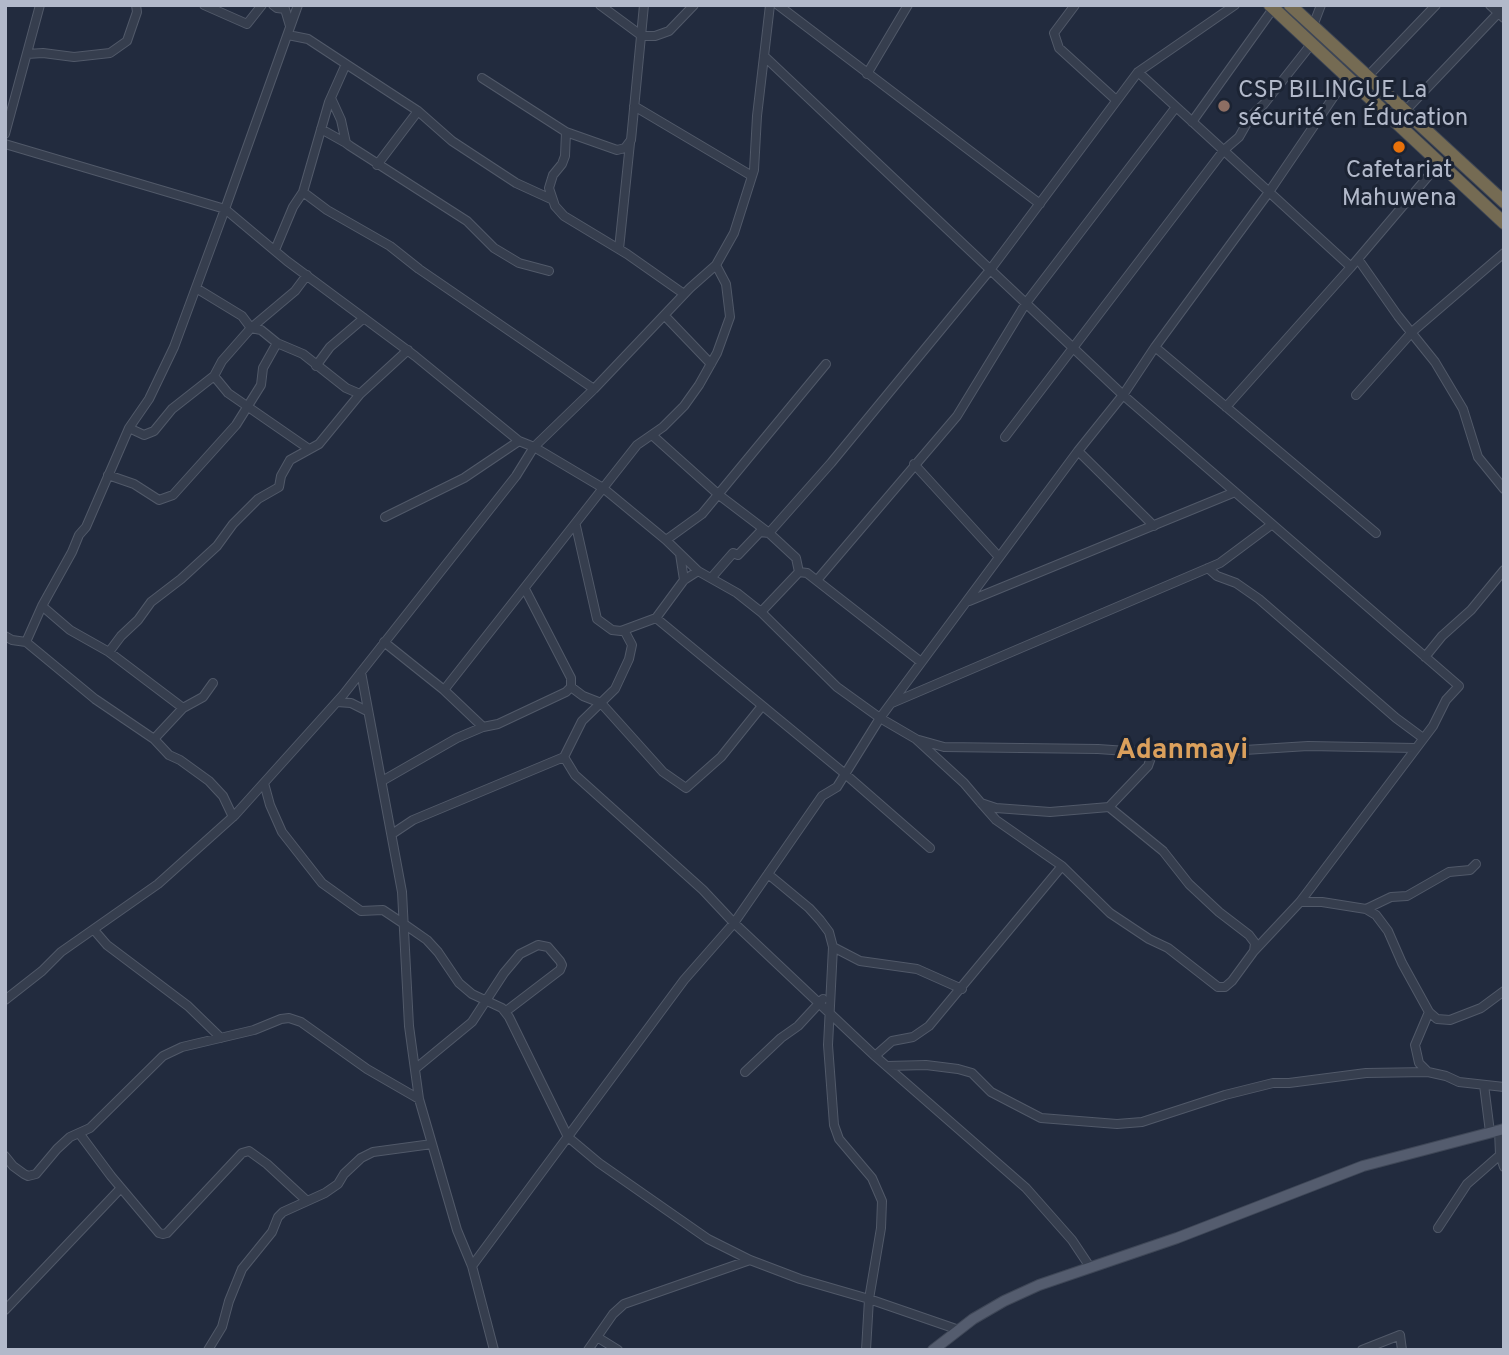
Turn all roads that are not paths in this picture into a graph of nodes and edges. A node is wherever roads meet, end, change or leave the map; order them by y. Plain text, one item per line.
1 (40, 5) edge
2 (136, 5) edge
3 (204, 5) edge
4 (262, 5) edge
5 (273, 5) edge
6 (298, 5) edge
7 (600, 5) edge
8 (644, 5) edge
9 (694, 5) edge
10 (770, 5) edge
11 (778, 5) edge
12 (908, 5) edge
13 (1075, 5) edge
14 (1235, 5) edge
15 (1262, 5) edge
16 (1290, 5) edge
17 (1321, 5) edge
18 (1436, 5) edge
19 (1490, 5) edge
20 (1270, 9) edge
21 (1502, 12) edge
22 (1313, 26) junction
23 (289, 30) junction
24 (642, 36) junction
25 (1308, 47) junction
26 (27, 54) junction
27 (764, 56) junction
28 (346, 64) junction
29 (1138, 72) junction
30 (867, 74) junction
31 (1368, 76) junction
32 (482, 78) dead end
33 (1345, 80) junction
34 (331, 98) junction
35 (1115, 99) junction
36 (634, 106) junction
37 (1176, 107) junction
38 (418, 111) junction
39 (1405, 111) junction
40 (1192, 122) junction
41 (321, 129) junction
42 (566, 132) junction
43 (5, 134) edge
44 (631, 140) junction
45 (346, 143) junction
46 (5, 144) edge
47 (1224, 150) junction
48 (377, 164) junction
49 (1436, 167) junction
50 (752, 176) junction
51 (303, 192) junction
52 (1269, 192) junction
53 (1501, 193) edge
54 (551, 199) junction
55 (1040, 204) junction
56 (225, 209) junction
57 (1504, 223) edge
58 (1504, 230) edge
59 (619, 249) junction
60 (275, 250) junction
61 (1504, 253) edge
62 (1358, 259) junction
63 (716, 265) junction
64 (1351, 267) junction
65 (990, 270) junction
66 (549, 271) dead end
67 (307, 275) junction
68 (196, 288) junction
69 (684, 295) junction
70 (1026, 303) junction
71 (665, 316) junction
72 (364, 318) junction
73 (251, 328) junction
74 (1412, 332) junction
75 (277, 343) junction
76 (1155, 347) junction
77 (1073, 348) junction
78 (408, 350) junction
79 (711, 364) junction
80 (826, 364) dead end
81 (316, 366) junction
82 (214, 376) junction
83 (594, 389) junction
84 (360, 394) junction
85 (1123, 395) junction
86 (1356, 395) dead end
87 (248, 407) junction
88 (1226, 407) junction
89 (129, 428) junction
90 (652, 435) junction
91 (1005, 437) dead end
92 (519, 441) junction
93 (534, 447) junction
94 (309, 449) junction
95 (1078, 451) junction
96 (914, 464) junction
97 (108, 475) junction
98 (603, 488) junction
99 (1504, 489) edge
100 (1235, 492) junction
101 (719, 495) junction
102 (385, 517) dead end
103 (1271, 525) junction
104 (576, 526) junction
105 (1154, 526) junction
106 (769, 533) junction
107 (1376, 533) dead end
108 (666, 540) junction
109 (680, 554) junction
110 (999, 557) junction
111 (1208, 568) junction
112 (698, 570) junction
113 (1504, 570) edge
114 (799, 572) junction
115 (712, 577) junction
116 (818, 579) junction
117 (684, 580) junction
118 (525, 589) junction
119 (967, 602) junction
120 (42, 606) junction
121 (761, 612) junction
122 (656, 618) junction
123 (624, 630) junction
124 (5, 636) edge
125 (26, 642) junction
126 (384, 642) junction
127 (109, 652) junction
128 (1425, 657) junction
129 (921, 662) junction
130 (361, 672) junction
131 (214, 683) dead end
132 (571, 687) junction
133 (444, 690) junction
134 (337, 702) junction
135 (601, 703) junction
136 (890, 704) junction
137 (762, 706) junction
138 (183, 708) junction
139 (367, 711) junction
140 (880, 718) junction
141 (483, 727) junction
142 (1423, 738) junction
143 (154, 739) junction
144 (916, 739) junction
145 (1415, 748) junction
146 (1153, 752) junction
147 (564, 757) junction
148 (844, 773) junction
149 (382, 781) junction
150 (264, 783) junction
151 (981, 803) junction
152 (1109, 807) junction
153 (233, 817) junction
154 (392, 834) junction
155 (930, 848) dead end
156 (1476, 864) dead end
157 (1062, 866) junction
158 (768, 874) junction
159 (1300, 902) junction
160 (1366, 909) junction
161 (734, 923) junction
162 (404, 924) junction
163 (94, 930) junction
164 (833, 947) junction
165 (1254, 951) junction
166 (962, 989) junction
167 (1504, 991) edge
168 (830, 992) junction
169 (5, 1000) edge
170 (485, 1001) junction
171 (820, 1003) junction
172 (505, 1012) junction
173 (1429, 1012) junction
174 (831, 1014) junction
175 (209, 1028) junction
176 (221, 1038) junction
177 (204, 1042) junction
178 (875, 1056) junction
179 (887, 1066) junction
180 (415, 1069) junction
181 (745, 1072) dead end
182 (1428, 1072) junction
183 (1484, 1085) junction
184 (1504, 1087) edge
185 (419, 1099) junction
186 (1498, 1131) edge
187 (79, 1133) junction
188 (568, 1137) junction
189 (432, 1143) junction
190 (1500, 1155) junction
191 (5, 1156) edge
192 (13, 1167) junction
193 (1504, 1167) edge
194 (5, 1173) edge
195 (121, 1188) junction
196 (307, 1201) junction
197 (1438, 1228) dead end
198 (750, 1260) junction
199 (472, 1266) junction
200 (1090, 1267) junction
201 (869, 1299) junction
202 (5, 1310) edge
203 (959, 1329) junction
204 (597, 1337) junction
205 (208, 1350) edge
206 (494, 1350) edge
207 (588, 1350) edge
208 (618, 1350) edge
209 (866, 1350) edge
210 (933, 1350) edge
211 (1362, 1350) edge
212 (1402, 1350) edge

1 - 26 street
2 - 26 street
3 - 4 street
5 - 23 street
6 - 23 street
7 - 24 street
8 - 24 street
9 - 24 street
10 - 27 street
11 - 30 street
12 - 30 street
13 - 35 street
14 - 29 street
15 - 20 street
16 - 22 highway
17 - 22 street
18 - 31 street
19 - 21 street
20 - 25 street
20 - 40 street
20 - 57 highway
21 - 39 street
22 - 31 highway
23 - 28 street
23 - 56 street
24 - 36 street
25 - 33 street
25 - 47 street
26 - 43 street
27 - 50 street
27 - 65 street
28 - 34 street
28 - 38 street
29 - 35 street
29 - 37 street
30 - 55 street
31 - 39 highway
32 - 42 street
33 - 49 street
33 - 52 street
34 - 41 street
34 - 45 street
35 - 55 street
36 - 44 street
36 - 50 street
37 - 40 street
37 - 70 street
38 - 48 street
38 - 54 street
39 - 53 highway
40 - 47 street
41 - 45 street
41 - 51 street
42 - 44 street
42 - 54 street
44 - 59 street
45 - 48 street
46 - 56 street
47 - 52 street
47 - 77 street
48 - 66 street
49 - 58 street
49 - 62 street
50 - 63 street
51 - 60 street
51 - 83 street
52 - 64 street
52 - 76 street
54 - 59 street
55 - 65 street
56 - 60 street
56 - 68 street
59 - 69 street
60 - 67 street
61 - 74 street
62 - 64 street
62 - 74 street
63 - 69 street
63 - 79 street
64 - 88 street
65 - 70 street
65 - 106 street
67 - 72 street
67 - 73 street
68 - 73 street
68 - 89 street
69 - 71 street
70 - 77 street
70 - 96 street
71 - 79 street
71 - 83 street
72 - 78 street
72 - 81 street
73 - 75 street
73 - 82 street
74 - 86 street
74 - 99 street
75 - 81 street
75 - 87 street
76 - 85 street
76 - 88 street
77 - 85 street
77 - 91 street
78 - 84 street
78 - 92 street
79 - 90 street
80 - 101 street
81 - 84 street
82 - 87 street
82 - 89 street
83 - 93 street
84 - 94 street
85 - 95 street
85 - 100 street
87 - 94 street
87 - 97 street
88 - 107 street
89 - 97 street
90 - 98 street
90 - 101 street
92 - 93 street
92 - 102 street
93 - 98 street
93 - 126 street
94 - 127 street
95 - 105 street
95 - 110 street
96 - 110 street
96 - 116 street
97 - 120 street
98 - 104 street
98 - 108 street
100 - 103 street
100 - 105 street
101 - 106 street
101 - 108 street
103 - 111 street
103 - 128 street
104 - 118 street
104 - 123 street
105 - 119 street
106 - 114 street
106 - 115 street
108 - 109 street
109 - 112 street
109 - 117 street
110 - 119 street
111 - 136 street
111 - 142 street
112 - 115 street
112 - 117 street
113 - 128 street
114 - 116 street
114 - 121 street
115 - 121 street
116 - 129 street
117 - 122 street
118 - 132 street
118 - 133 street
119 - 129 street
120 - 125 street
120 - 127 street
121 - 140 street
122 - 123 street
122 - 137 street
123 - 135 street
124 - 125 street
125 - 143 street
126 - 130 street
126 - 133 street
127 - 138 street
128 - 142 street
129 - 136 street
130 - 134 street
130 - 139 street
131 - 138 street
132 - 135 street
132 - 141 street
133 - 141 street
134 - 139 street
134 - 150 street
135 - 137 street
135 - 147 street
136 - 140 street
137 - 148 street
138 - 143 street
139 - 149 street
140 - 144 street
140 - 148 street
141 - 149 street
142 - 145 street
143 - 153 street
144 - 146 street
144 - 151 street
145 - 146 street
145 - 159 street
146 - 152 street
147 - 154 street
147 - 161 street
148 - 155 street
148 - 158 street
149 - 154 street
150 - 153 street
150 - 162 street
151 - 152 street
151 - 157 street
152 - 165 street
153 - 163 street
154 - 162 street
156 - 160 street
157 - 165 street
157 - 166 street
158 - 161 street
158 - 164 street
159 - 160 street
159 - 165 street
160 - 173 street
161 - 171 street
161 - 188 street
162 - 170 street
162 - 180 street
163 - 169 street
163 - 175 street
164 - 166 street
164 - 168 street
166 - 178 street
167 - 173 street
168 - 171 street
168 - 174 street
170 - 172 street
170 - 172 street
170 - 180 street
171 - 174 street
171 - 181 street
172 - 188 street
173 - 182 street
174 - 178 street
174 - 201 street
175 - 176 street
175 - 177 street
176 - 177 street
176 - 185 street
177 - 187 street
178 - 179 street
179 - 182 street
179 - 200 street
180 - 185 street
182 - 183 street
183 - 184 street
183 - 186 street
185 - 189 street
186 - 190 street
186 - 200 main road
187 - 192 street
187 - 195 street
188 - 198 street
188 - 199 street
189 - 196 street
189 - 199 street
190 - 193 street
190 - 197 street
191 - 192 street
192 - 194 street
195 - 196 street
195 - 202 street
196 - 205 street
198 - 201 street
198 - 204 street
199 - 206 street
200 - 203 main road
201 - 203 street
201 - 209 street
203 - 210 main road
204 - 207 street
204 - 208 street
211 - 212 street

